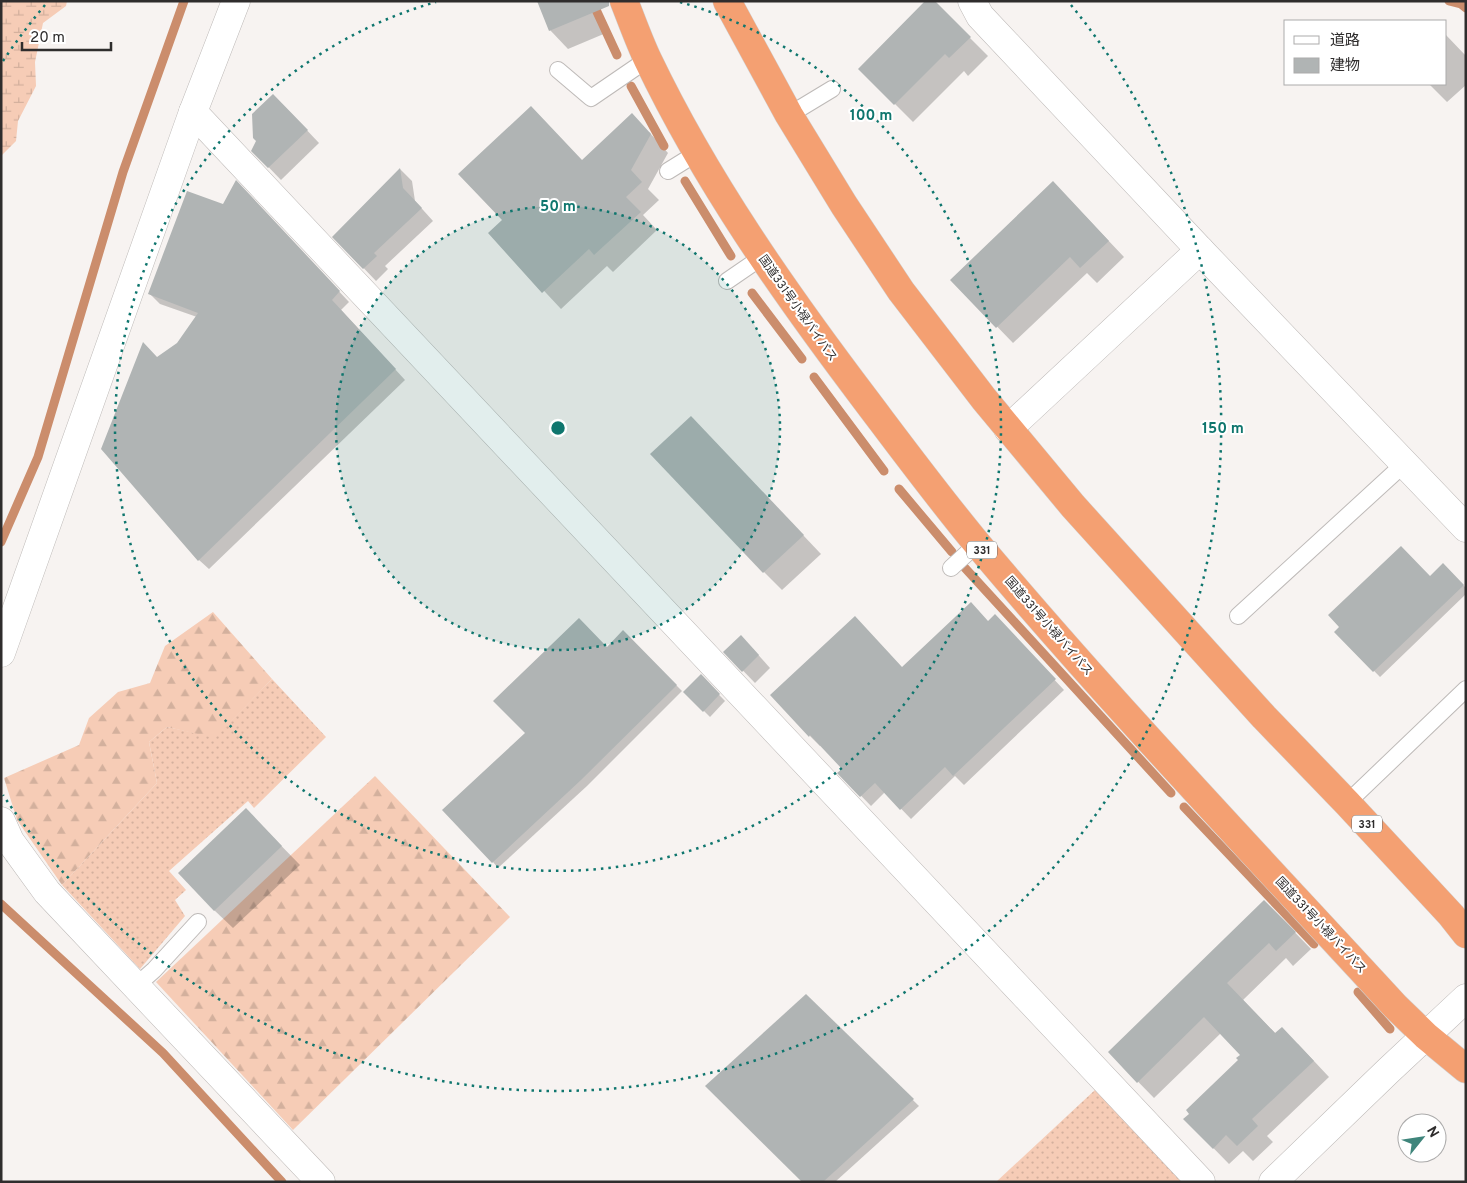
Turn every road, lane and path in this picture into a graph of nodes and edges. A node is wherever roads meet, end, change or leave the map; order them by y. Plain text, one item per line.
1 (236, 1) edge
2 (624, 1) edge
3 (727, 1) edge
4 (972, 1) edge
5 (648, 59) junction
6 (558, 70) dead end
7 (832, 89) dead end
8 (194, 112) junction
9 (789, 115) junction
10 (697, 153) junction
11 (668, 171) dead end
12 (1200, 250) junction
13 (762, 257) junction
14 (727, 281) dead end
15 (1008, 429) junction
16 (1404, 464) junction
17 (1466, 528) edge
18 (977, 544) junction
19 (951, 568) dead end
20 (1238, 616) dead end
21 (1, 653) edge
22 (1466, 689) edge
23 (1347, 802) junction
24 (1, 821) edge
25 (198, 922) dead end
26 (1466, 934) edge
27 (136, 986) junction
28 (1466, 998) edge
29 (1426, 1036) junction
30 (1466, 1069) edge
31 (321, 1182) edge
32 (1201, 1182) edge
33 (1273, 1182) edge

1 - 8 street
2 - 5 highway, 国道331号小禄バイパス / 331
3 - 9 highway, 331
4 - 12 street
5 - 6 lane
5 - 10 highway, 国道331号小禄バイパス / 331
7 - 9 lane
8 - 21 street
8 - 32 street
9 - 15 highway, 331
10 - 11 lane
10 - 13 highway, 国道331号小禄バイパス / 331
12 - 15 street
12 - 16 street
13 - 14 lane
13 - 18 highway, 国道331号小禄バイパス / 331
15 - 23 highway, 331
16 - 17 street
16 - 20 lane
18 - 19 lane
18 - 29 highway, 国道331号小禄バイパス / 331
22 - 23 lane
23 - 26 highway, 331
24 - 27 street
25 - 27 lane
27 - 31 street
28 - 29 street
29 - 30 highway, 国道331号小禄バイパス / 331
29 - 33 street

